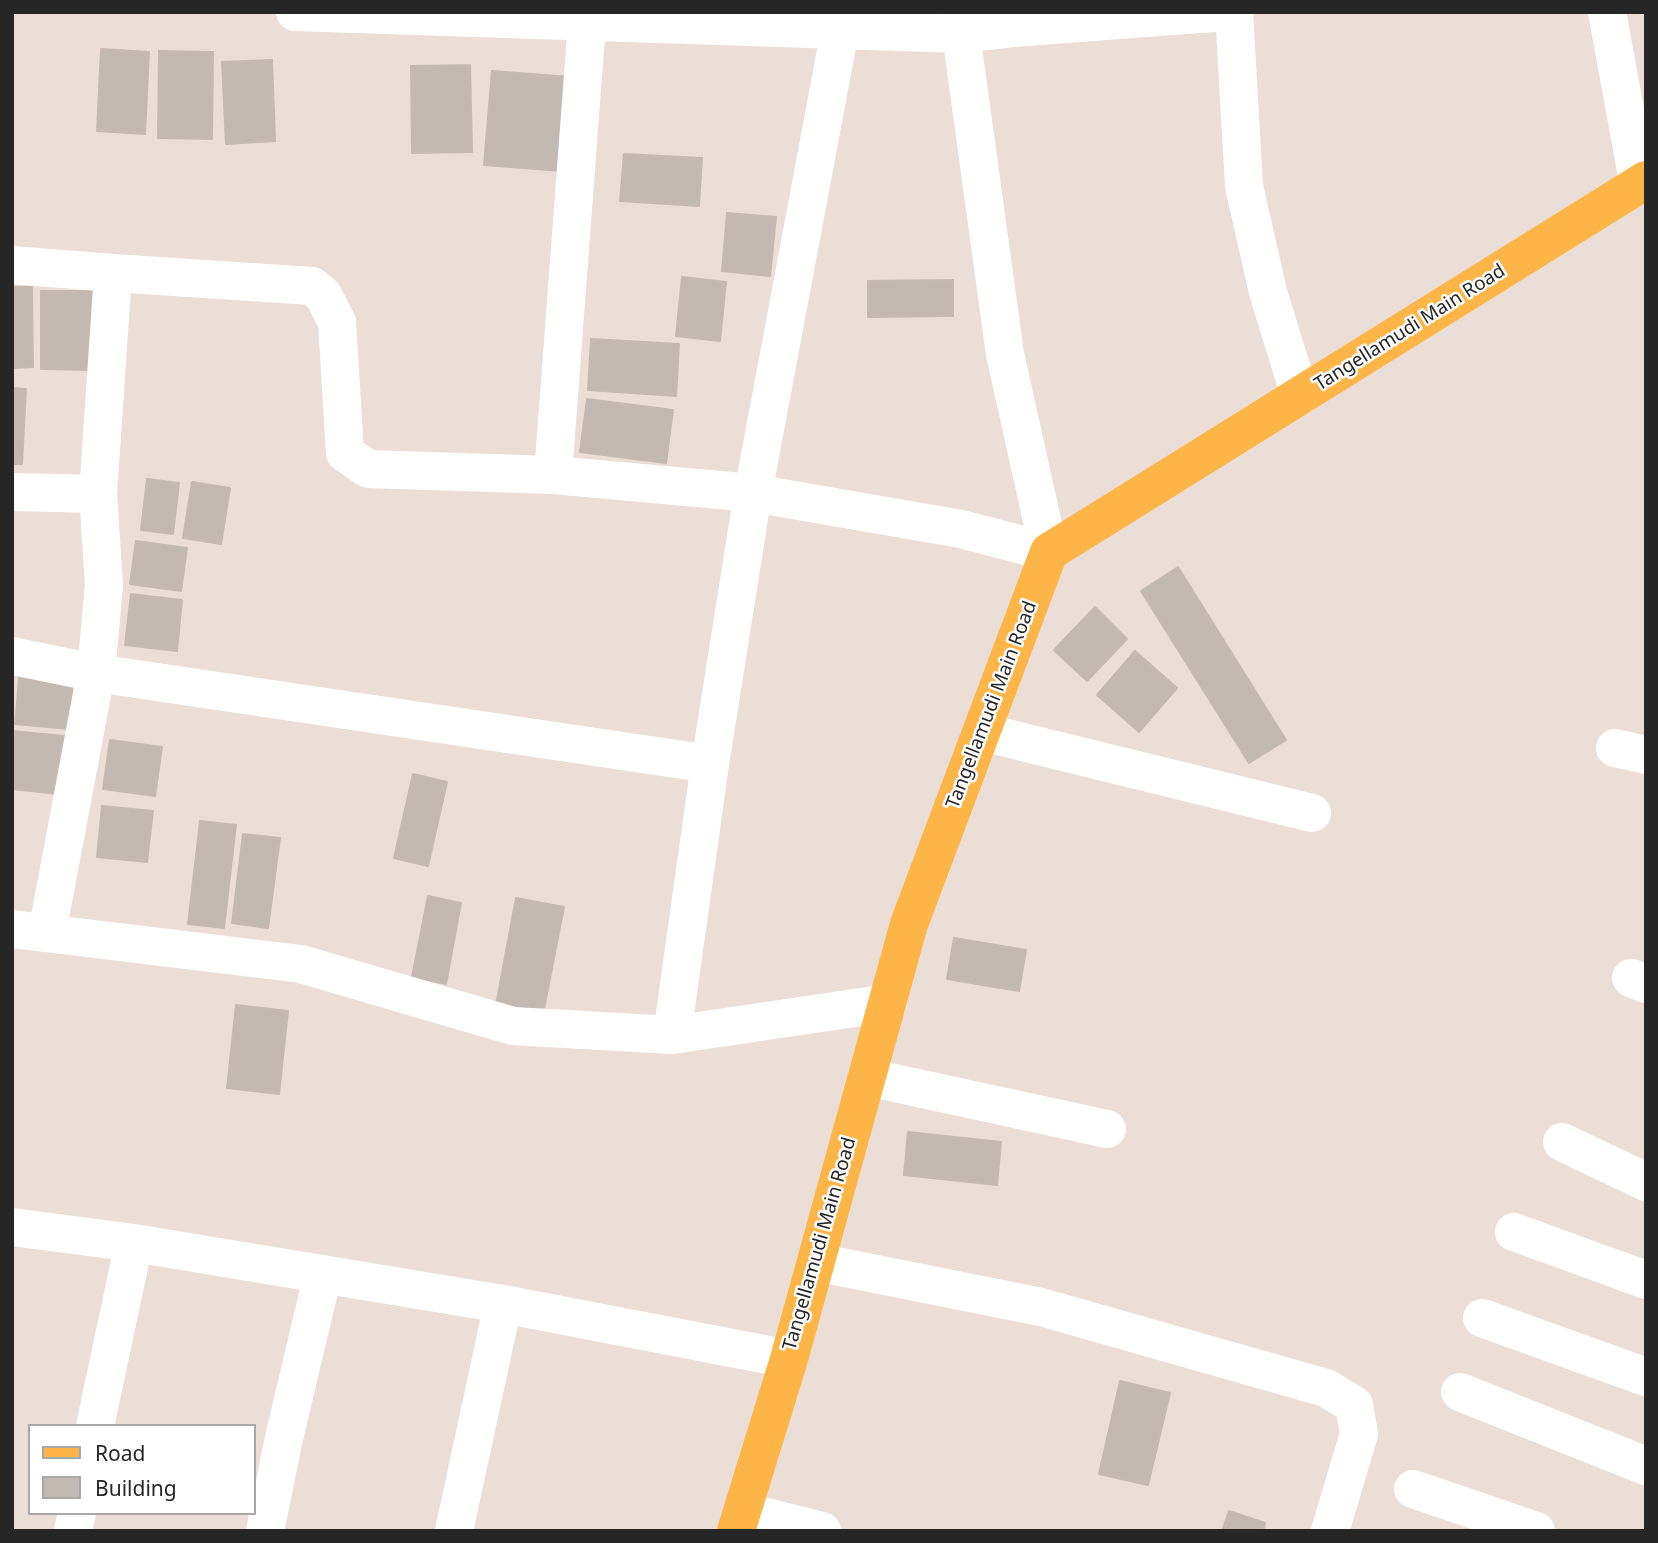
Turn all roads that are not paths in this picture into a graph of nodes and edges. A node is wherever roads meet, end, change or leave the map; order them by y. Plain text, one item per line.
1 (295, 12) edge
2 (1226, 12) edge
3 (1234, 12) edge
4 (1607, 12) edge
5 (317, 13) edge
6 (537, 16) edge
7 (587, 22) junction
8 (959, 23) edge
9 (840, 30) junction
10 (1642, 183) edge
11 (12, 265) edge
12 (113, 273) junction
13 (1300, 397) junction
14 (553, 475) junction
15 (12, 492) edge
16 (753, 492) junction
17 (98, 494) junction
18 (1049, 552) junction
19 (12, 656) edge
20 (96, 673) junction
21 (982, 732) junction
22 (710, 764) junction
23 (1312, 814) dead end
24 (30, 931) edge
25 (888, 1003) junction
26 (672, 1035) junction
27 (867, 1077) junction
28 (1107, 1129) dead end
29 (1562, 1142) dead end
30 (1646, 1182) edge
31 (12, 1227) edge
32 (1514, 1232) dead end
33 (134, 1243) junction
34 (816, 1262) junction
35 (323, 1274) junction
36 (1646, 1280) edge
37 (503, 1304) junction
38 (1482, 1318) dead end
39 (789, 1359) junction
40 (1646, 1377) edge
41 (1460, 1392) dead end
42 (95, 1424) edge
43 (1646, 1466) edge
44 (1413, 1489) dead end
45 (739, 1521) edge
46 (265, 1531) edge
47 (454, 1531) edge
48 (822, 1531) edge
49 (1330, 1531) edge
50 (1536, 1531) edge

1 - 5 street
2 - 8 street
3 - 13 street
4 - 10 street
5 - 6 street
6 - 7 street
7 - 9 street
7 - 14 street
8 - 9 street
8 - 18 street
9 - 16 street
10 - 13 main road, Tangellamudi Main Road
11 - 12 street
12 - 14 street
12 - 17 street
13 - 18 main road, Tangellamudi Main Road
14 - 16 street
15 - 17 street
16 - 18 street
16 - 22 street
17 - 20 street
18 - 21 main road, Tangellamudi Main Road
19 - 20 street
20 - 22 street
20 - 24 street
21 - 23 street
21 - 25 main road, Tangellamudi Main Road
22 - 26 street
24 - 26 street
25 - 26 street
25 - 27 main road, Tangellamudi Main Road
27 - 28 street
27 - 34 main road, Tangellamudi Main Road
29 - 30 street
31 - 33 street
32 - 36 street
33 - 35 street
33 - 42 street
34 - 39 main road, Tangellamudi Main Road
34 - 49 street
35 - 37 street
35 - 46 street
37 - 39 street
37 - 47 street
38 - 40 street
39 - 45 main road, Tangellamudi Main Road
41 - 43 street
44 - 50 street
45 - 48 street

